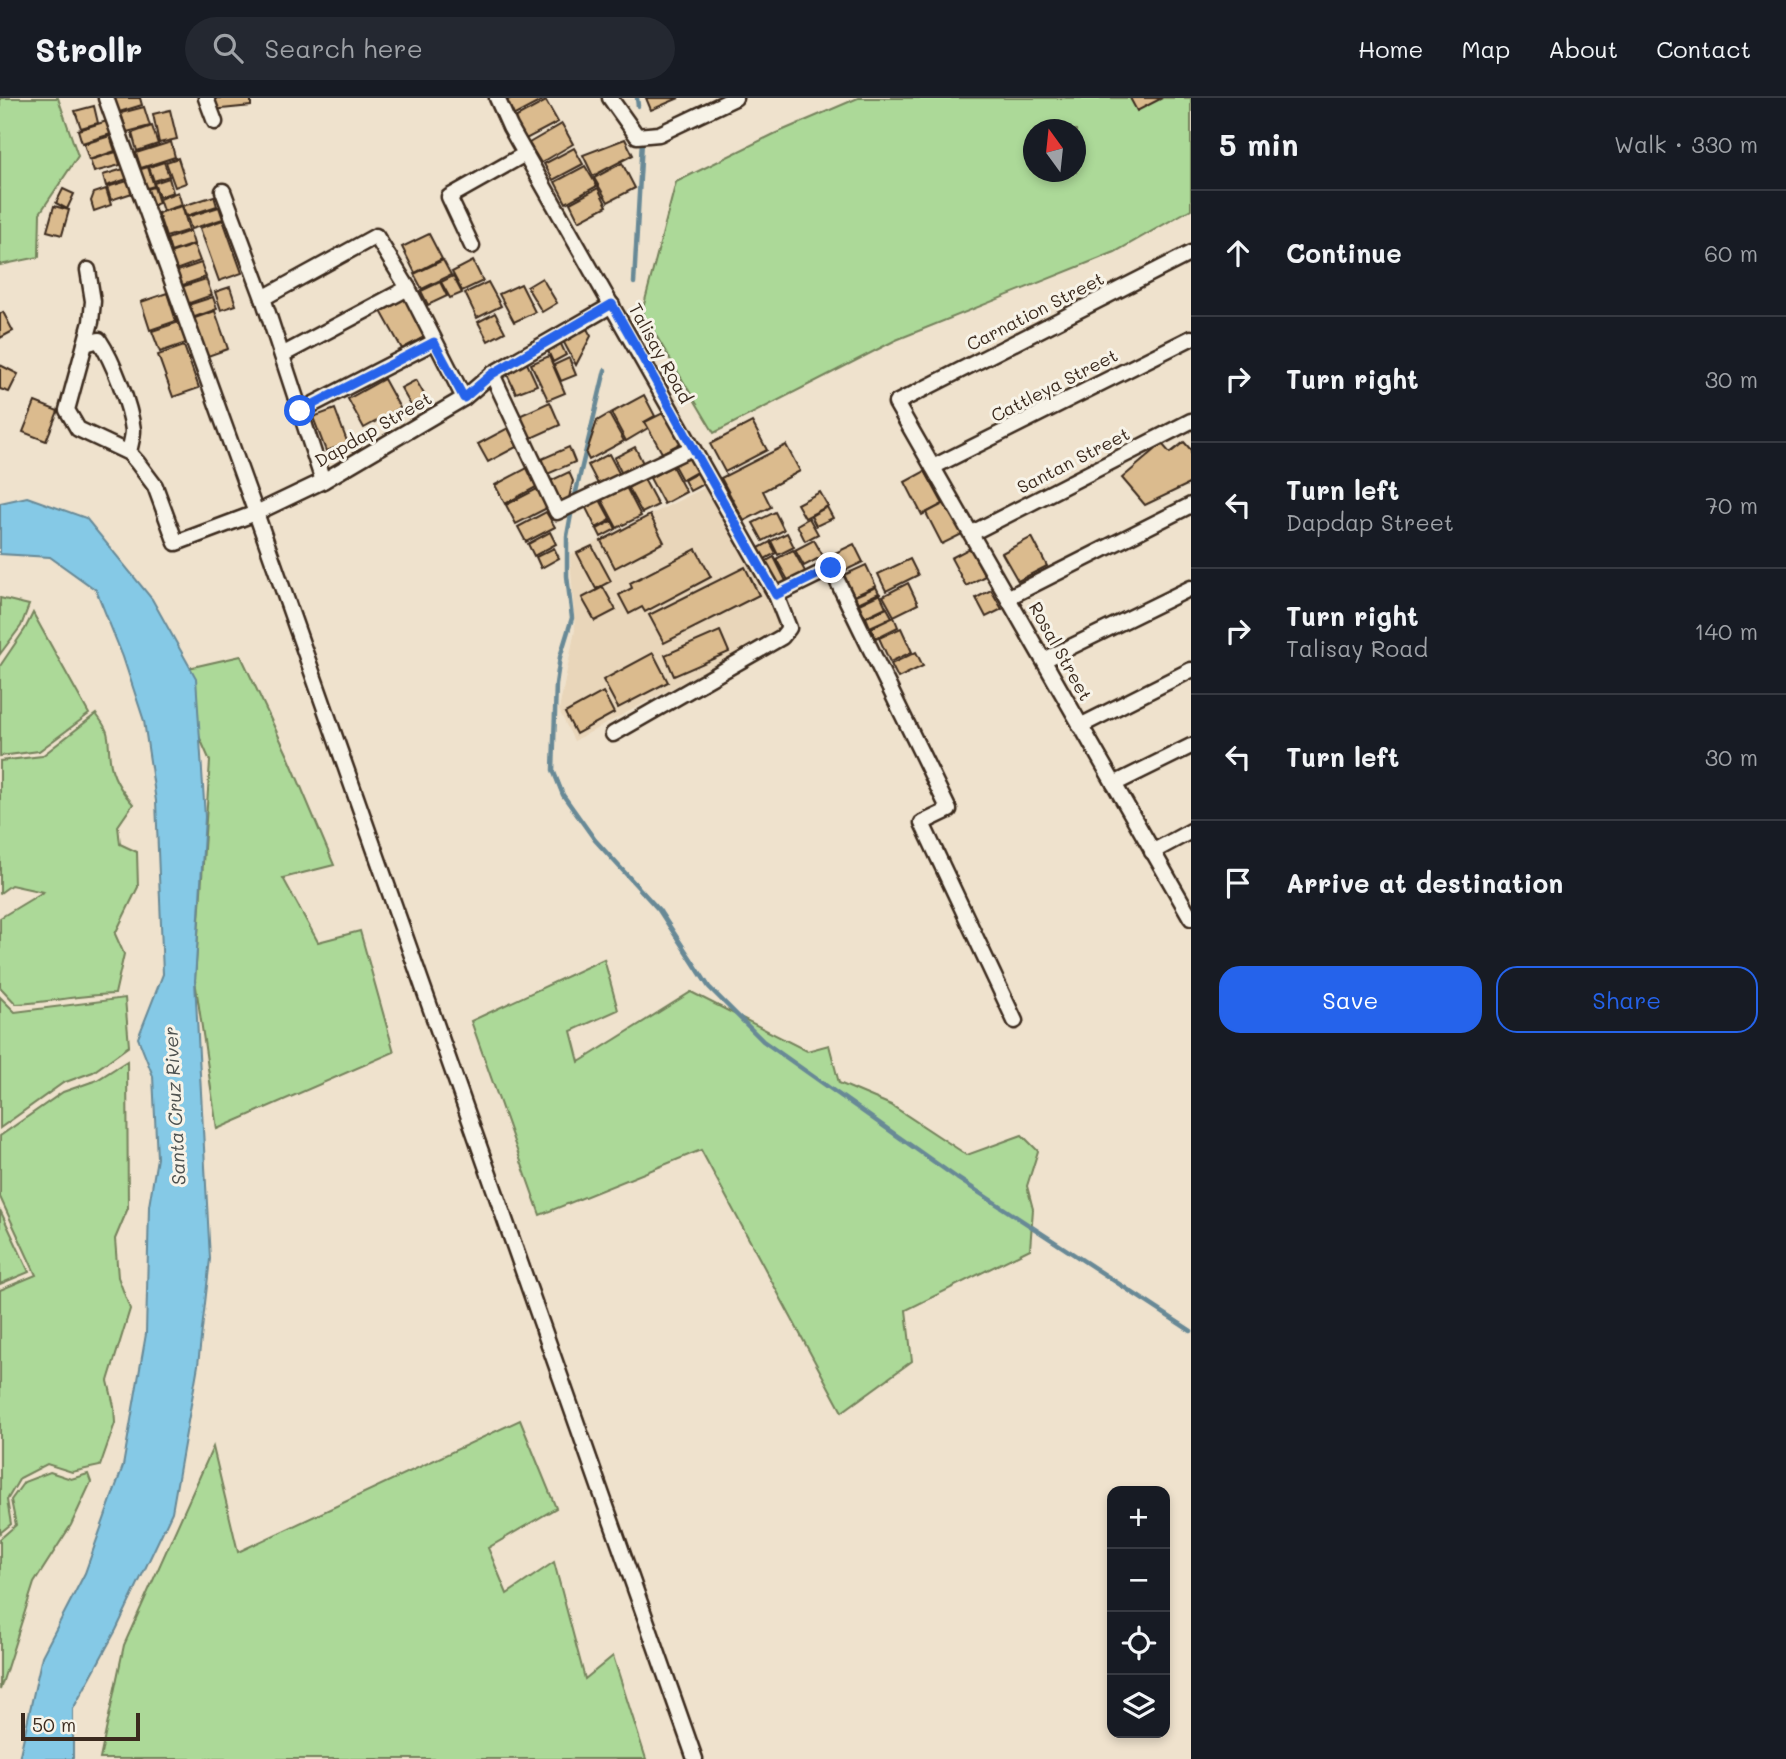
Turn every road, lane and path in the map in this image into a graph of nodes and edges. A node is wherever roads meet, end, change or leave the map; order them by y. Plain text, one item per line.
1 (106, 98) edge
2 (206, 98) edge
3 (497, 98) edge
4 (610, 98) edge
5 (726, 100) edge
6 (215, 122) dead end
7 (525, 154) junction
8 (223, 191) dead end
9 (472, 246) dead end
10 (1191, 253) edge
11 (88, 270) dead end
12 (408, 288) junction
13 (263, 298) junction
14 (612, 304) junction
15 (1191, 338) edge
16 (434, 342) junction
17 (85, 344) junction
18 (282, 355) junction
19 (492, 374) junction
20 (464, 398) junction
21 (897, 403) joint
22 (300, 411) junction
23 (1191, 421) edge
24 (692, 448) junction
25 (129, 453) junction
26 (933, 467) junction
27 (323, 481) junction
28 (1191, 505) edge
29 (256, 513) junction
30 (972, 533) junction
31 (1191, 588) edge
32 (776, 595) junction
33 (1009, 597) junction
34 (1044, 660) junction
35 (1191, 670) edge
36 (1080, 726) junction
37 (613, 734) dead end
38 (1191, 746) edge
39 (1114, 784) junction
40 (1191, 831) edge
41 (1152, 852) junction
42 (1186, 900) edge
43 (1191, 918) edge
44 (1015, 1021) dead end
45 (695, 1759) edge

1 - 29 street
2 - 6 street
3 - 7 street, Talisay Road
4 - 5 street
7 - 9 street
7 - 14 street, Talisay Road
8 - 13 street
10 - 21 street, Carnation Street
11 - 17 street
12 - 13 street
12 - 16 street
12 - 18 street
13 - 18 street
14 - 19 street, Dapdap Street
14 - 24 street, Talisay Road
15 - 26 street, Cattleya Street
16 - 20 street
16 - 22 street
17 - 25 street
17 - 25 street
18 - 22 street
19 - 20 street, Dapdap Street
19 - 24 street
20 - 27 street, Dapdap Street
21 - 26 street, Rosal Street
22 - 27 street
23 - 30 street, Santan Street
24 - 32 street, Talisay Road
25 - 29 street, Dapdap Street
26 - 30 street, Rosal Street
27 - 29 street, Dapdap Street
28 - 33 street
29 - 45 street
30 - 33 street, Rosal Street
31 - 34 street
32 - 37 street, Talisay Road
32 - 44 street
33 - 34 street, Rosal Street
34 - 36 street, Rosal Street
35 - 36 street
36 - 39 street, Rosal Street
38 - 39 street
39 - 41 street, Rosal Street
40 - 41 street
41 - 42 street, Rosal Street
42 - 43 street, Rosal Street

